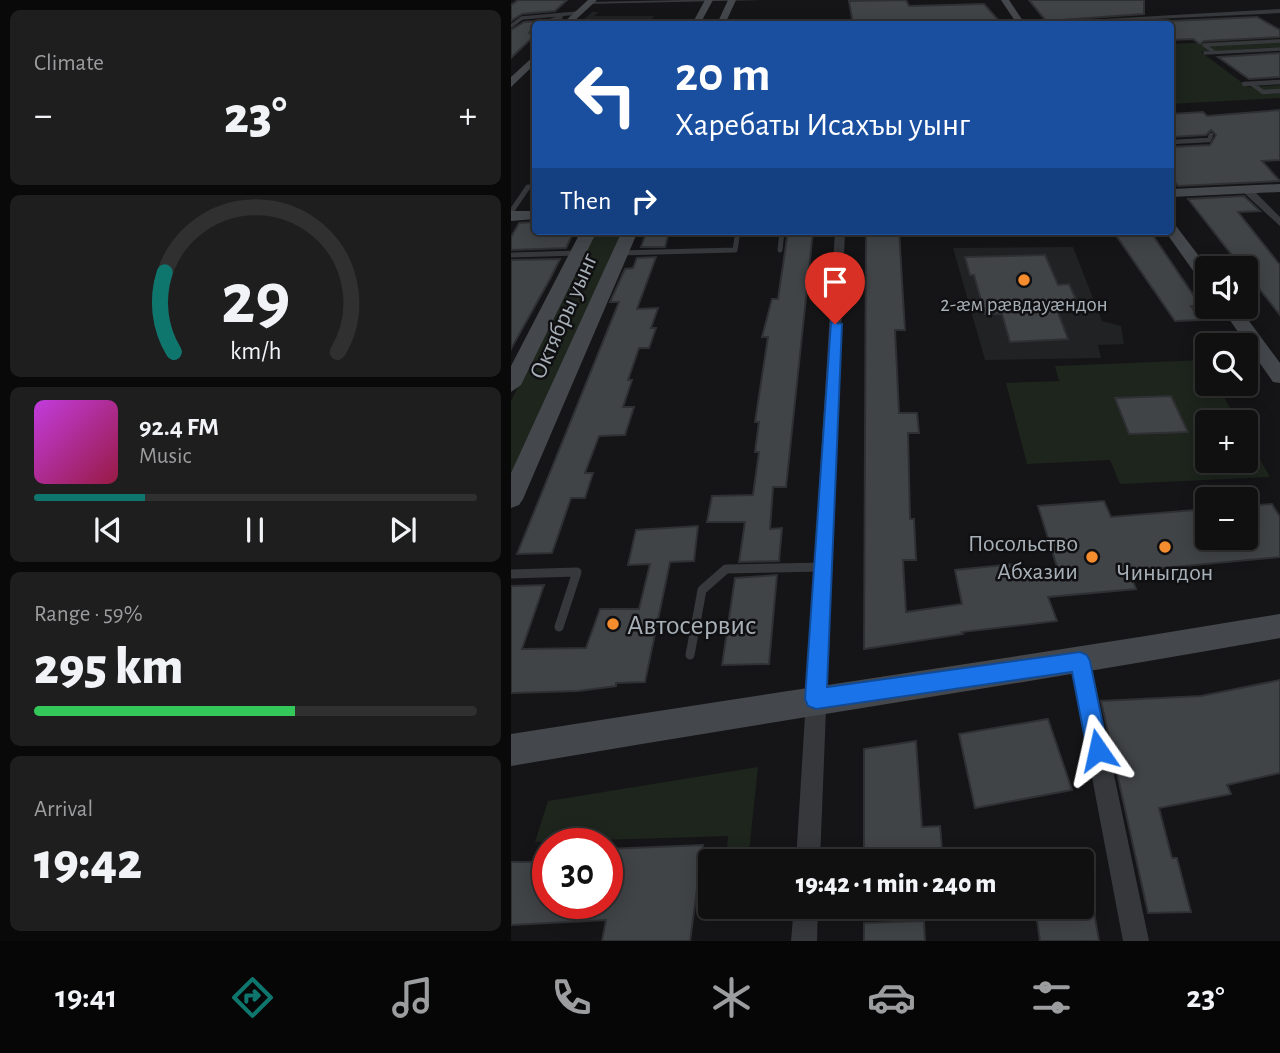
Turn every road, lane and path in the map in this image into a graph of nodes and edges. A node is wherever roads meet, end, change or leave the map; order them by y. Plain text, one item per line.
1 (732, 0) edge
2 (762, 0) edge
3 (1005, 0) edge
4 (708, 1) edge
5 (590, 2) edge
6 (1280, 11) edge
7 (511, 18) edge
8 (522, 18) junction
9 (573, 18) edge
10 (549, 21) edge
11 (698, 21) edge
12 (722, 21) edge
13 (1019, 21) edge
14 (1103, 21) edge
15 (511, 26) edge
16 (1280, 41) edge
17 (532, 49) edge
18 (1280, 49) edge
19 (1214, 52) junction
20 (1205, 53) dead end
21 (532, 63) edge
22 (511, 70) edge
23 (1280, 82) edge
24 (511, 84) edge
25 (1244, 84) dead end
26 (1252, 84) junction
27 (1280, 91) edge
28 (1211, 135) dead end
29 (1174, 142) edge
30 (532, 187) edge
31 (1280, 188) edge
32 (1247, 190) junction
33 (1174, 193) edge
34 (511, 214) edge
35 (532, 215) edge
36 (1280, 223) edge
37 (1174, 233) edge
38 (587, 235) edge
39 (627, 235) edge
40 (737, 235) edge
41 (782, 235) edge
42 (839, 235) edge
43 (780, 250) dead end
44 (578, 253) junction
45 (620, 253) junction
46 (511, 255) edge
47 (1195, 262) edge
48 (1238, 319) edge
49 (1280, 377) edge
50 (511, 385) edge
51 (511, 499) edge
52 (823, 567) junction
53 (511, 574) edge
54 (559, 626) dead end
55 (1280, 626) edge
56 (691, 655) dead end
57 (1080, 661) junction
58 (816, 699) junction
59 (511, 750) edge
60 (809, 849) edge
61 (805, 919) edge
62 (804, 941) edge
63 (1136, 941) edge

1 - 2 street
1 - 4 street
1 - 12 street
3 - 13 street
4 - 5 street
4 - 11 street
5 - 9 street
6 - 14 street
7 - 8 lane
8 - 9 lane
8 - 15 lane
9 - 10 lane
16 - 19 lane
17 - 22 street
18 - 19 lane
19 - 20 lane
21 - 24 street
23 - 26 lane
25 - 26 lane
26 - 27 lane
28 - 29 lane
30 - 34 lane
31 - 32 street
32 - 33 street
32 - 36 street
34 - 35 street
37 - 47 street
38 - 44 street, Октябры уынг
39 - 45 street, Октябры уынг
40 - 45 lane
41 - 43 lane
42 - 52 street
44 - 46 lane
44 - 50 street, Октябры уынг
45 - 51 street, Октябры уынг
48 - 49 street
52 - 56 lane
52 - 58 street
53 - 54 lane
55 - 57 street
57 - 58 street
57 - 63 street
58 - 59 street
58 - 60 street
61 - 62 street

